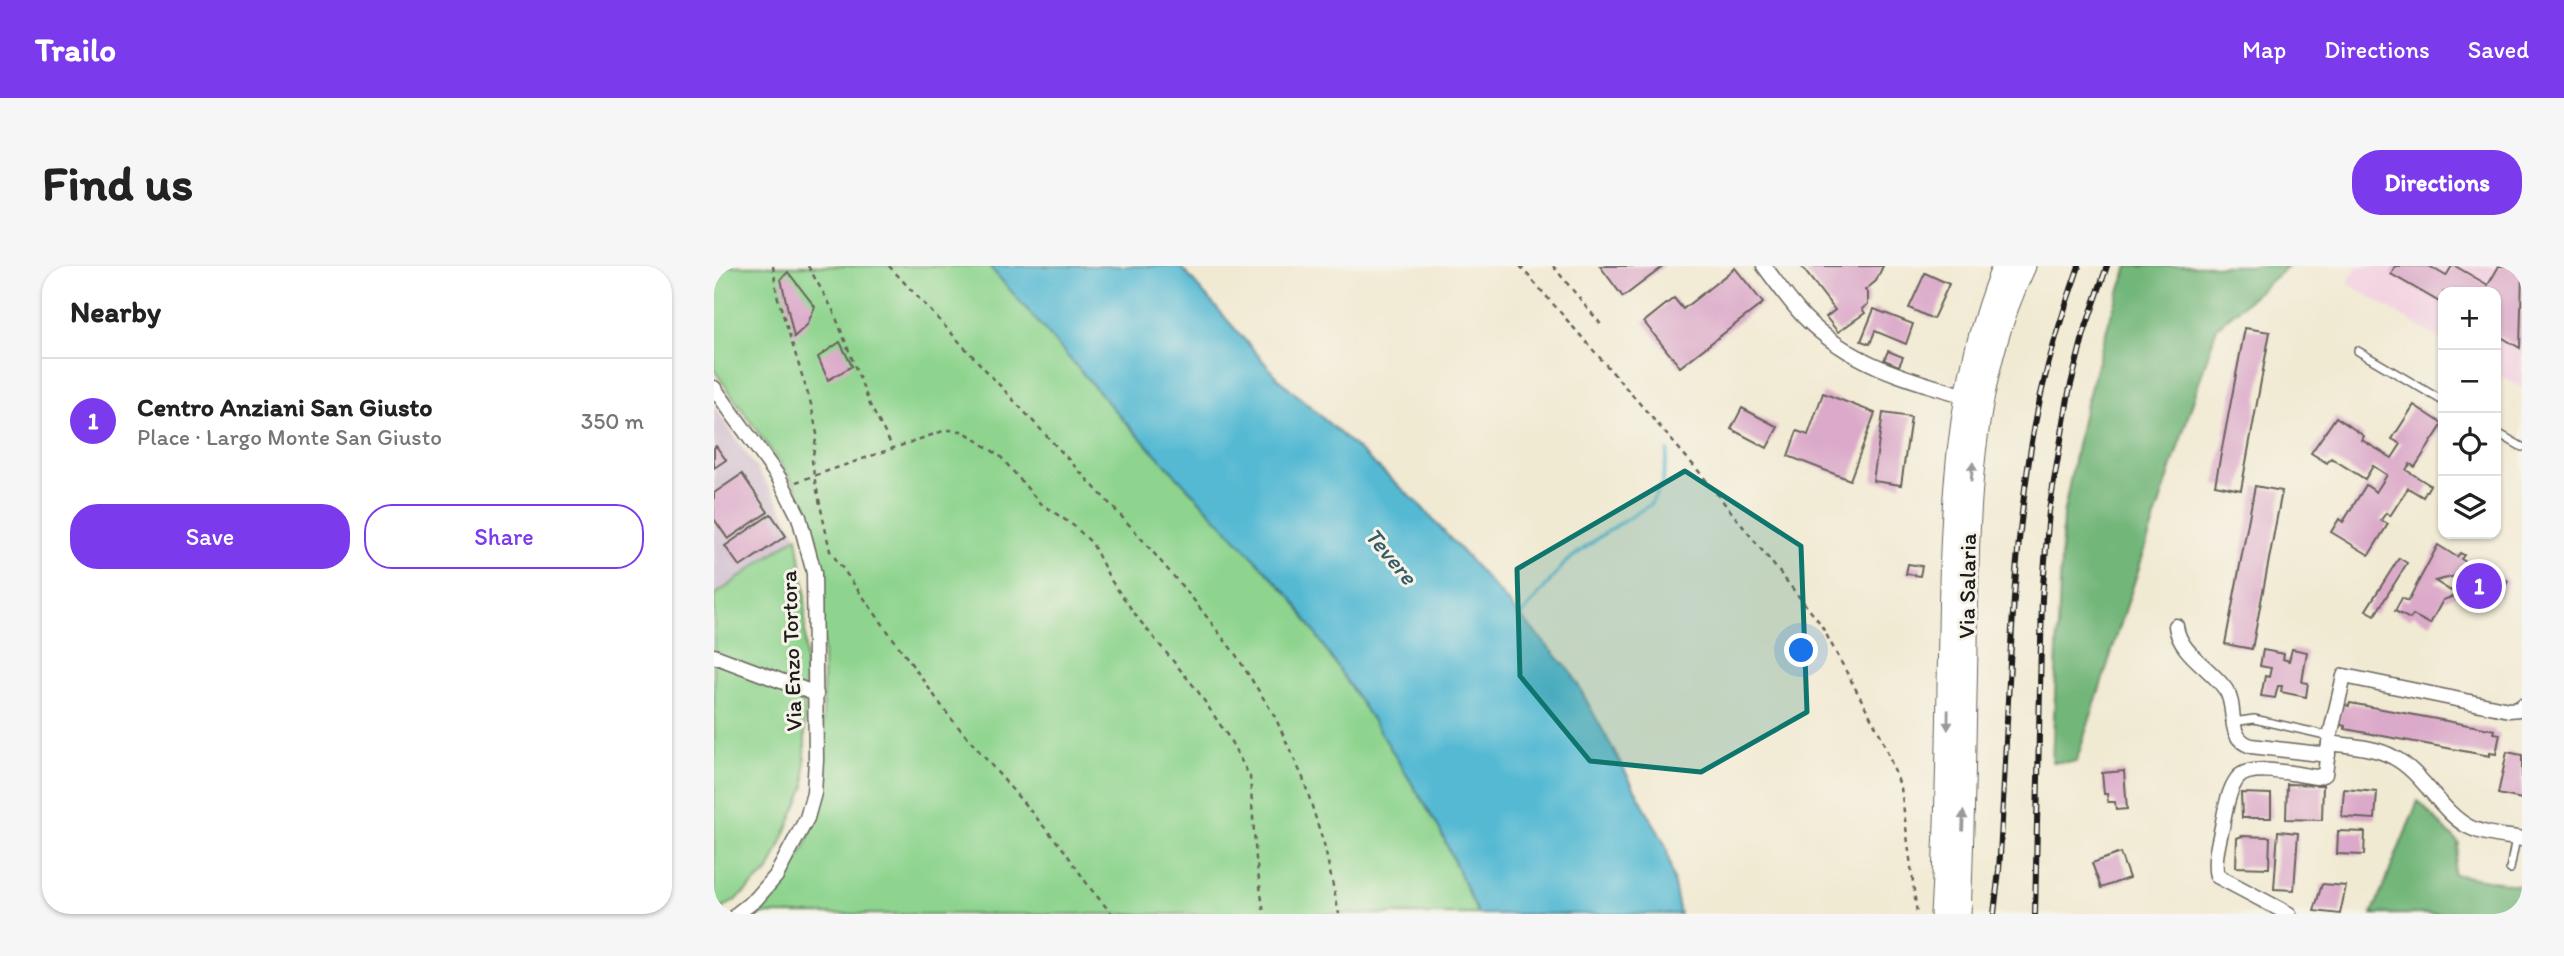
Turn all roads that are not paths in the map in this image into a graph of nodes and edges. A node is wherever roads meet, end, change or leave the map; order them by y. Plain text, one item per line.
1 (1764, 266) edge
2 (2004, 266) edge
3 (2024, 266) edge
4 (2358, 351) dead end
5 (714, 388) edge
6 (1966, 396) junction
7 (2438, 398) edge
8 (2501, 435) edge
9 (2522, 447) edge
10 (2176, 626) dead end
11 (714, 656) edge
12 (816, 694) junction
13 (2522, 706) edge
14 (2233, 722) junction
15 (2329, 745) junction
16 (2519, 839) edge
17 (2510, 869) dead end
18 (737, 914) edge
19 (1942, 914) edge
20 (1959, 914) edge
21 (2289, 914) edge

1 - 6 street
2 - 6 main road, Via Salaria
20 -> 3 main road, Via Salaria
4 - 7 lane
5 - 12 street, Via Enzo Tortora
6 -> 19 main road, Via Salaria
8 - 9 lane
10 - 14 street
11 - 12 street
12 - 18 street, Via Enzo Tortora
13 - 15 street
14 - 15 lane
14 - 15 street
15 - 16 street
15 - 21 street
16 - 17 lane

